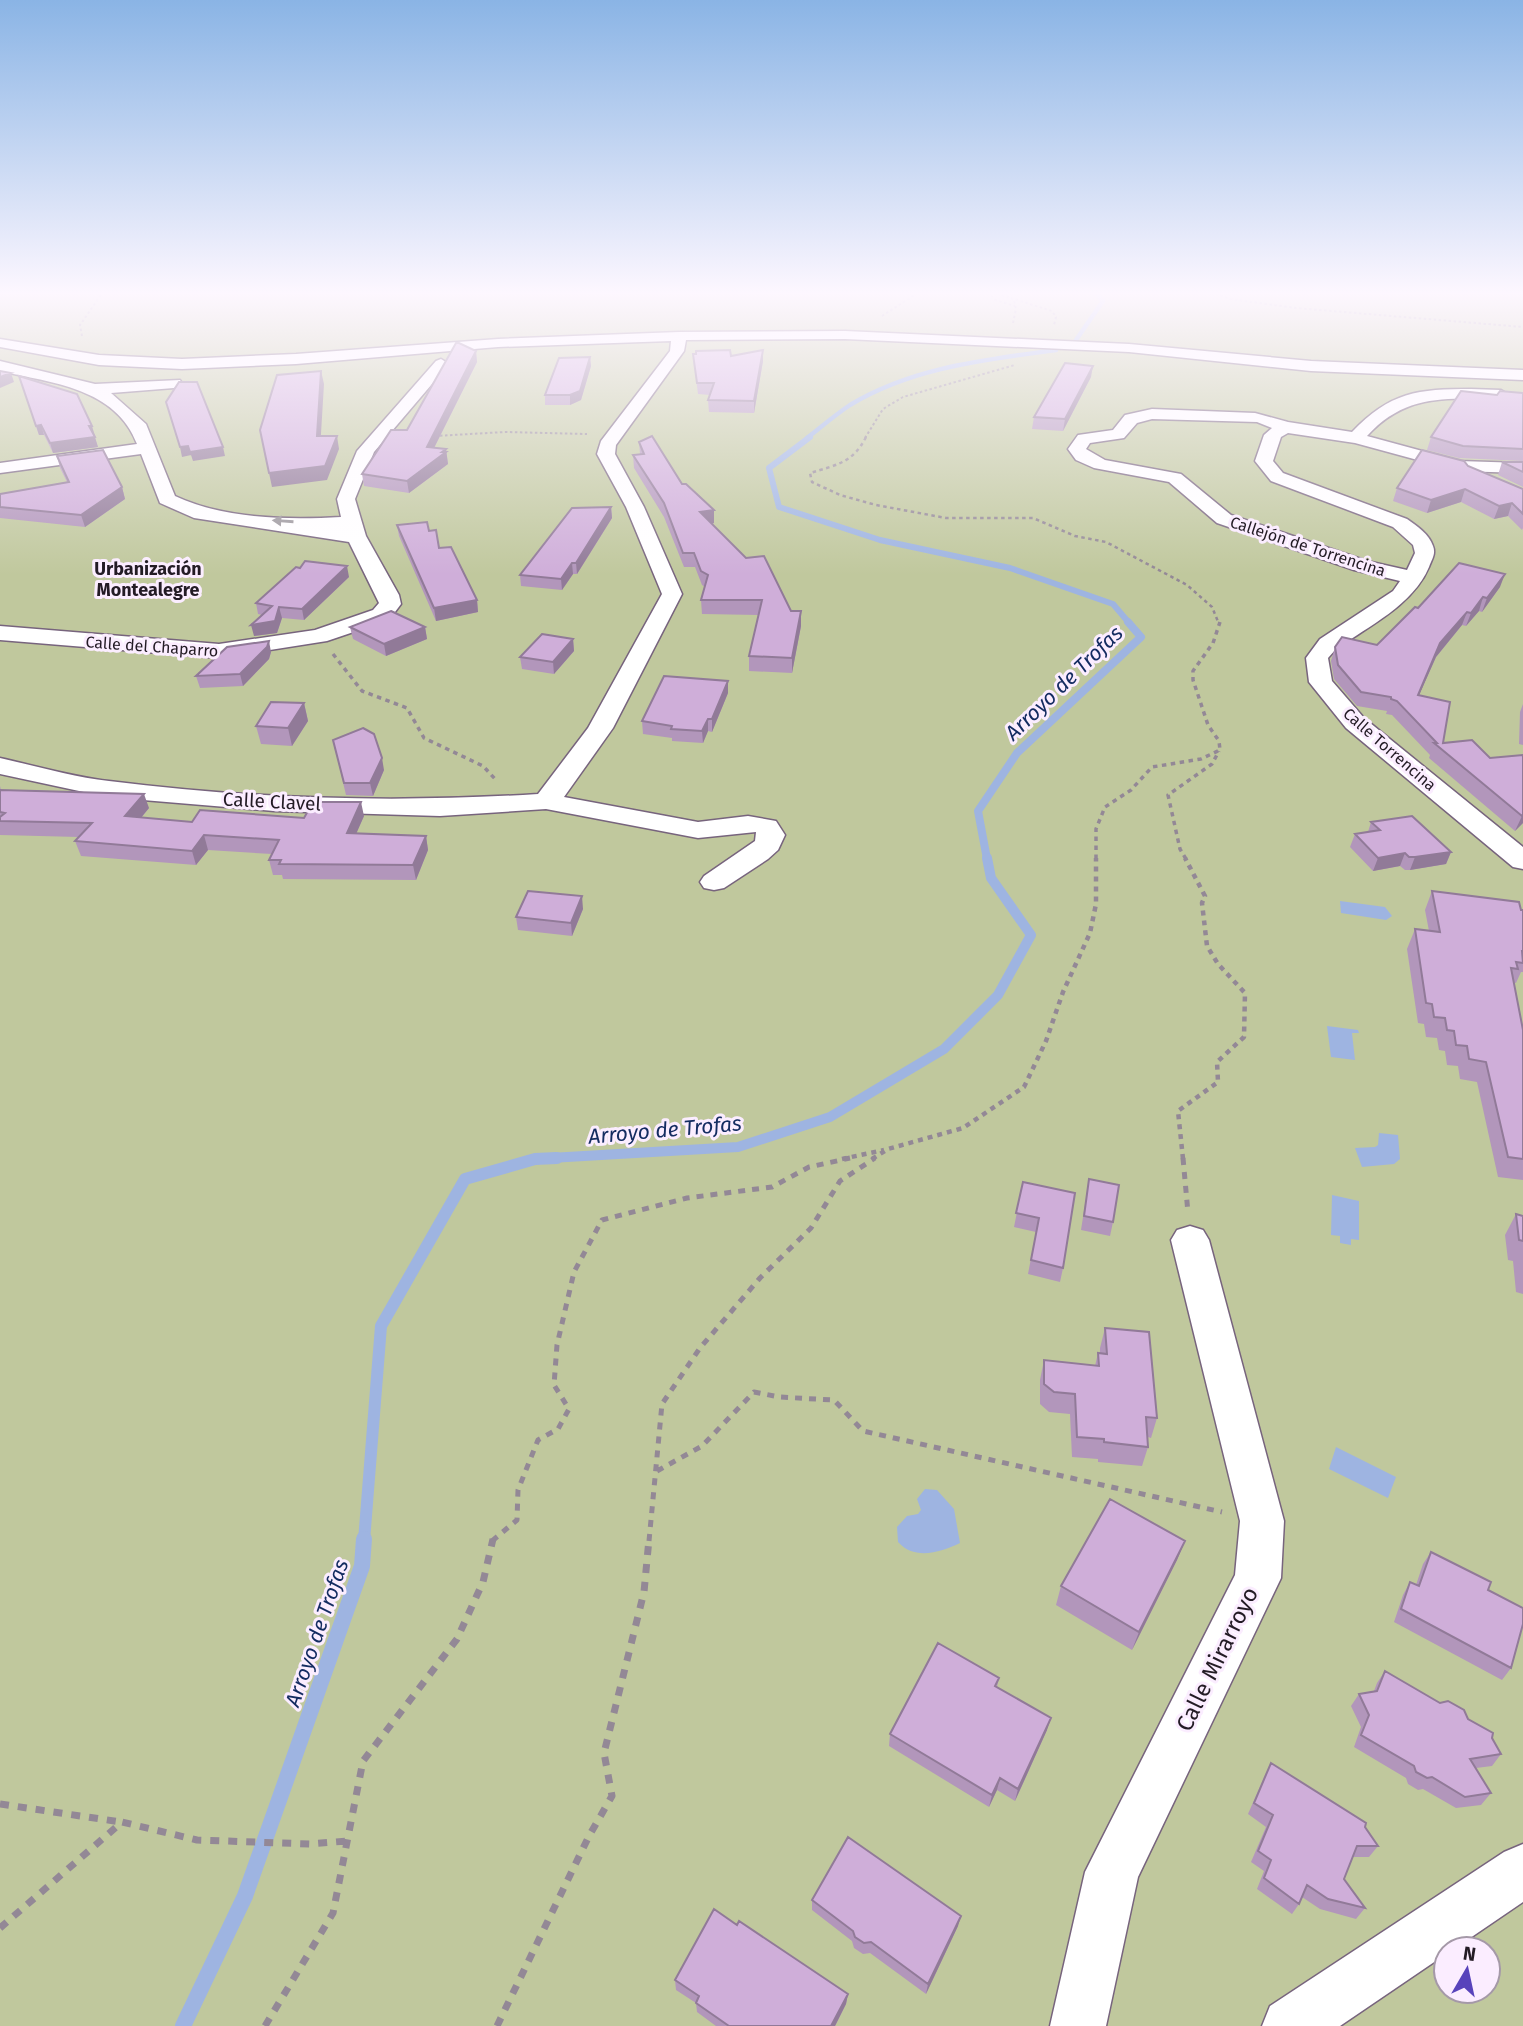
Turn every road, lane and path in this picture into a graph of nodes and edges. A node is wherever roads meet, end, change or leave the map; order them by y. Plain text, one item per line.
1 (85, 387) edge
2 (134, 387) edge
3 (425, 387) edge
4 (650, 387) edge
5 (939, 387) edge
6 (95, 389) junction
7 (1523, 396) edge
8 (1170, 401) dead end
9 (1255, 418) junction
10 (1285, 427) junction
11 (614, 434) junction
12 (429, 436) edge
13 (1356, 438) junction
14 (146, 448) junction
15 (1458, 466) junction
16 (0, 468) edge
17 (1523, 468) edge
18 (1504, 487) edge
19 (354, 529) junction
20 (1414, 578) junction
21 (0, 633) edge
22 (319, 636) junction
23 (1220, 750) junction
24 (0, 766) edge
25 (503, 788) dead end
26 (546, 800) junction
27 (1523, 861) edge
28 (714, 882) dead end
29 (888, 1149) junction
30 (1190, 1240) joint
31 (656, 1472) junction
32 (1218, 1511) dead end
33 (0, 1804) edge
34 (122, 1822) junction
35 (347, 1841) junction
36 (1523, 1871) edge
37 (0, 1928) edge
38 (265, 2026) edge
39 (497, 2026) edge
40 (1078, 2026) edge
41 (1290, 2026) edge

1 - 6 street
2 - 6 street
3 - 19 street, Calle del Chaparro
4 - 11 street
5 - 23 path
6 - 14 street
7 - 13 street
8 - 9 street
9 - 10 street
9 - 20 street, Callejón de Torrencina
10 - 13 street
10 - 20 street, Calle Torrencina
11 - 12 path
11 - 26 street
13 - 15 street
14 - 16 street
14 - 19 street
15 - 17 street
15 - 18 street
19 - 22 street, Calle del Chaparro
20 - 27 street, Calle Torrencina
21 - 22 street, Calle del Chaparro
22 - 25 path
23 - 29 path
23 - 30 path
24 - 26 street, Calle Clavel
26 - 28 street, Calle Clavel
29 - 31 path
29 - 35 path
30 - 40 street, Calle Mirarroyo
31 - 32 path
31 - 39 path
33 - 34 path
34 - 35 path
34 - 37 path
35 - 38 path
36 - 41 street

